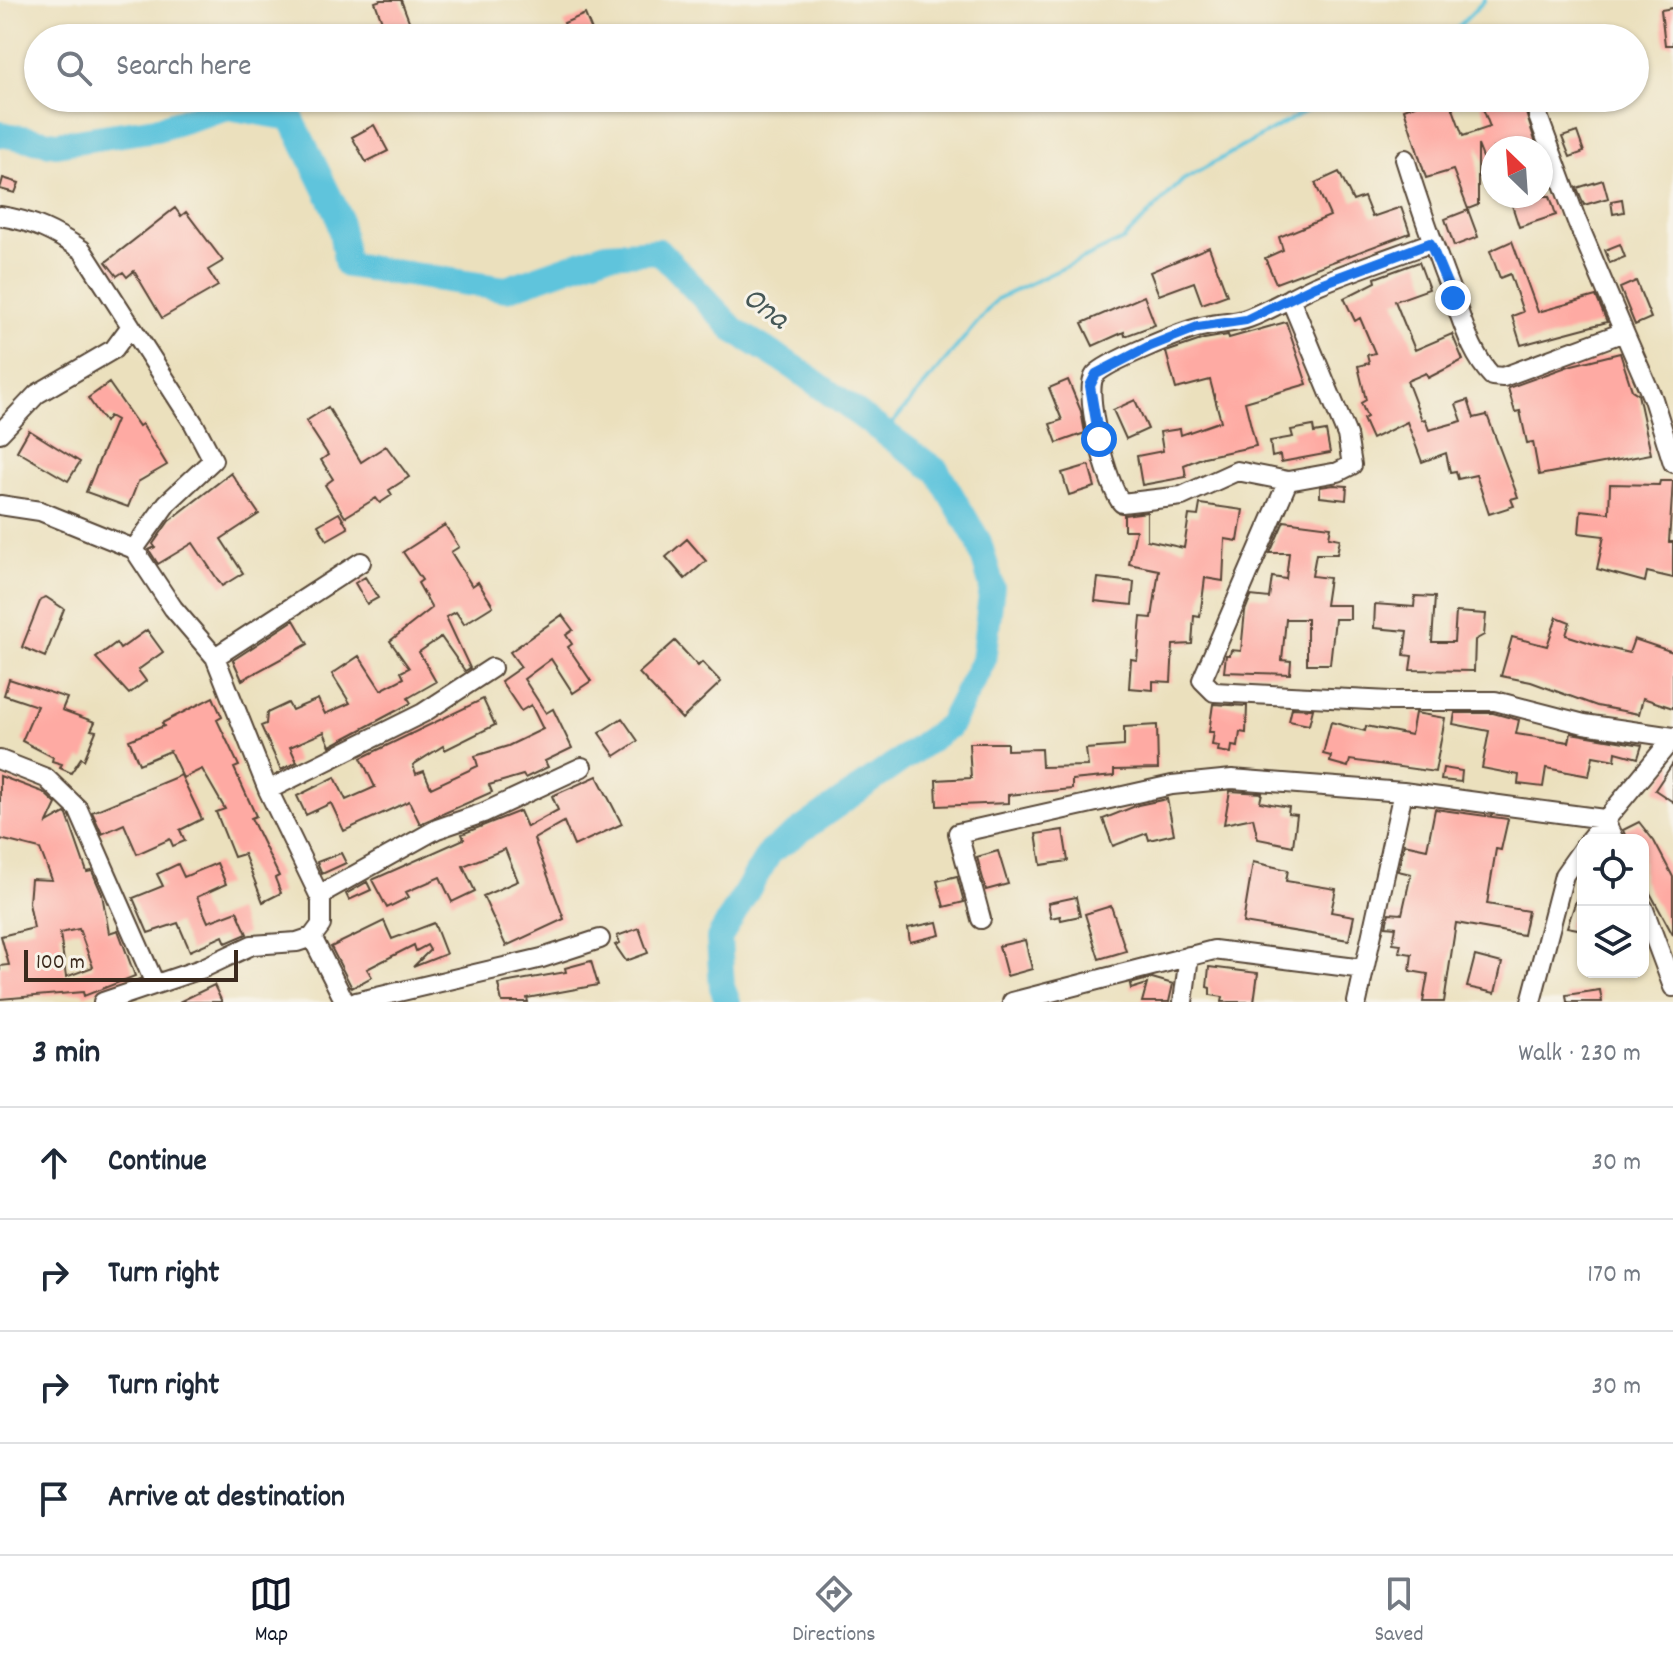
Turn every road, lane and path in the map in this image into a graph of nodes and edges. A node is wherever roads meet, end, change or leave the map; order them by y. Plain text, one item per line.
1 (1538, 116) dead end
2 (1405, 159) dead end
3 (0, 216) edge
4 (1430, 243) junction
5 (1290, 298) junction
6 (131, 326) junction
7 (1624, 332) junction
8 (0, 433) edge
9 (1673, 463) edge
10 (1288, 481) junction
11 (0, 505) edge
12 (134, 549) junction
13 (361, 562) dead end
14 (215, 657) junction
15 (492, 668) dead end
16 (1673, 737) edge
17 (0, 760) edge
18 (582, 767) dead end
19 (268, 790) junction
20 (1403, 792) junction
21 (1604, 819) junction
22 (1593, 834) edge
23 (1611, 834) edge
24 (1577, 857) edge
25 (321, 899) junction
26 (1649, 917) edge
27 (981, 919) dead end
28 (312, 937) junction
29 (600, 939) dead end
30 (1666, 946) edge
31 (1189, 956) junction
32 (1364, 969) junction
33 (155, 984) junction
34 (425, 985) junction
35 (1673, 987) edge
36 (103, 1002) edge
37 (345, 1002) edge
38 (356, 1002) edge
39 (435, 1002) edge
40 (1012, 1002) edge
41 (1183, 1002) edge
42 (1357, 1002) edge
43 (1531, 1002) edge

1 - 7 street
2 - 4 street
3 - 6 street
4 - 5 street
4 - 7 street
5 - 10 street
5 - 10 street
6 - 8 street
6 - 12 street
7 - 9 street
10 - 16 street
11 - 12 street
12 - 14 street
13 - 14 street
14 - 19 street
15 - 19 street
16 - 21 street
17 - 33 street
18 - 25 street
19 - 25 street
20 - 21 street
20 - 27 street
20 - 32 street
21 - 22 street
21 - 23 street
24 - 43 street
25 - 28 street
26 - 30 street
28 - 33 street
28 - 37 street
29 - 34 street
30 - 35 street
31 - 32 street
31 - 40 street
31 - 41 street
32 - 42 street
33 - 36 street
34 - 38 street
34 - 39 street

